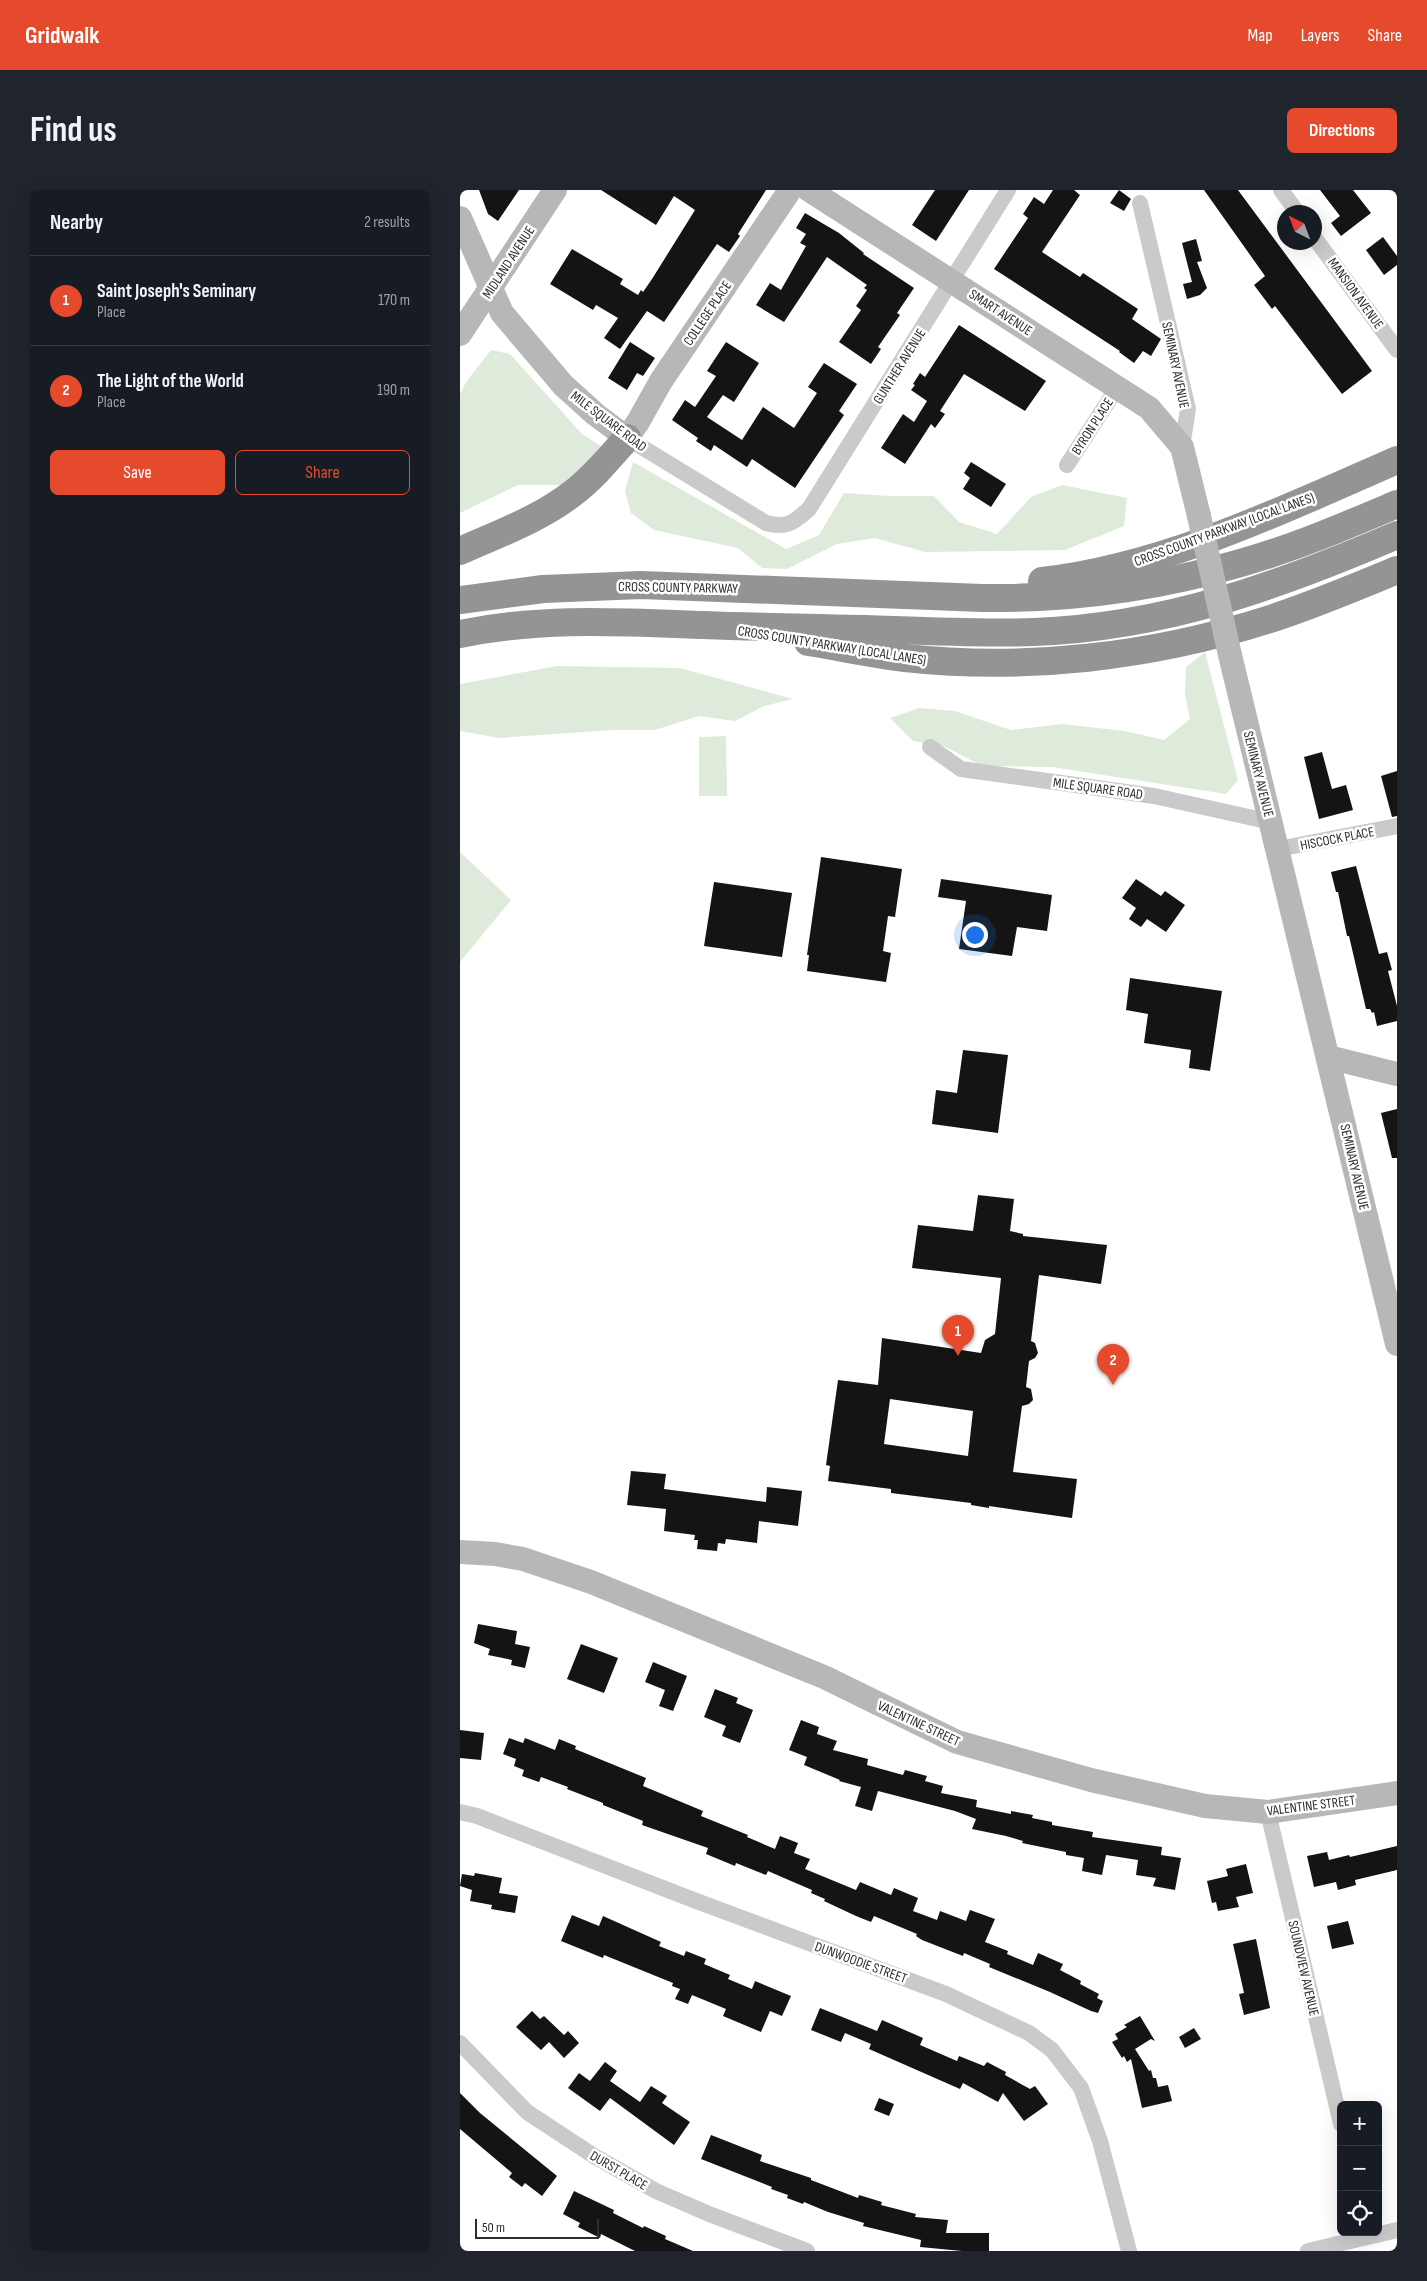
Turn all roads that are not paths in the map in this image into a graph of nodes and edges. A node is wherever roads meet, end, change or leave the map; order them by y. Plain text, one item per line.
1 (555, 190) edge
2 (790, 190) edge
3 (809, 190) edge
4 (1008, 190) edge
5 (1281, 190) edge
6 (1140, 202) dead end
7 (1292, 205) edge
8 (460, 218) edge
9 (1322, 247) edge
10 (953, 281) junction
11 (491, 287) junction
12 (460, 334) edge
13 (1397, 350) edge
14 (1118, 388) junction
15 (627, 438) junction
16 (1182, 447) junction
17 (1397, 460) edge
18 (1067, 465) dead end
19 (1397, 504) edge
20 (776, 526) joint
21 (1397, 535) edge
22 (460, 551) edge
23 (1397, 570) edge
24 (896, 594) junction
25 (460, 600) edge
26 (703, 625) junction
27 (460, 634) edge
28 (930, 747) dead end
29 (1271, 822) junction
30 (1397, 826) edge
31 (1278, 849) junction
32 (1328, 1058) junction
33 (1397, 1074) edge
34 (1397, 1344) edge
35 (460, 1552) edge
36 (1397, 1793) edge
37 (460, 1812) edge
38 (1268, 1812) junction
39 (460, 2043) edge
40 (1337, 2107) edge
41 (1397, 2230) edge
42 (1368, 2240) edge
43 (808, 2251) edge
44 (1129, 2251) edge
45 (1308, 2251) edge

1 - 11 street, MIDLAND AVENUE
2 - 15 street, COLLEGE PLACE
3 - 10 street, SMART AVENUE
4 - 10 street, GUNTHER AVENUE
5 - 7 street
6 - 16 street, SEMINARY AVENUE
8 - 11 street, MILE SQUARE ROAD
9 - 13 street, MANSION AVENUE
10 - 14 street, SMART AVENUE
10 - 20 street, GUNTHER AVENUE
11 - 12 street, MIDLAND AVENUE
11 - 15 street, MILE SQUARE ROAD
14 - 16 street, SMART AVENUE
14 - 18 street, BYRON PLACE
15 - 20 street, MILE SQUARE ROAD
15 - 22 highway
16 - 29 street, SEMINARY AVENUE, bridge
17 - 24 highway, CROSS COUNTY PARKWAY (LOCAL LANES)
19 - 24 highway
21 - 26 highway
23 - 26 highway, CROSS COUNTY PARKWAY (LOCAL LANES)
24 - 25 highway, CROSS COUNTY PARKWAY
26 - 27 highway
28 - 29 street, MILE SQUARE ROAD
29 - 31 street, SEMINARY AVENUE
30 - 31 street, HISCOCK PLACE
31 - 32 street, SEMINARY AVENUE
32 - 33 street
32 - 34 street, SEMINARY AVENUE
35 - 38 street, VALENTINE STREET
36 - 38 street, VALENTINE STREET
37 - 44 street, DUNWOODIE STREET
38 - 40 street, SOUNDVIEW AVENUE
39 - 43 street, DURST PLACE
41 - 42 street
42 - 45 street

